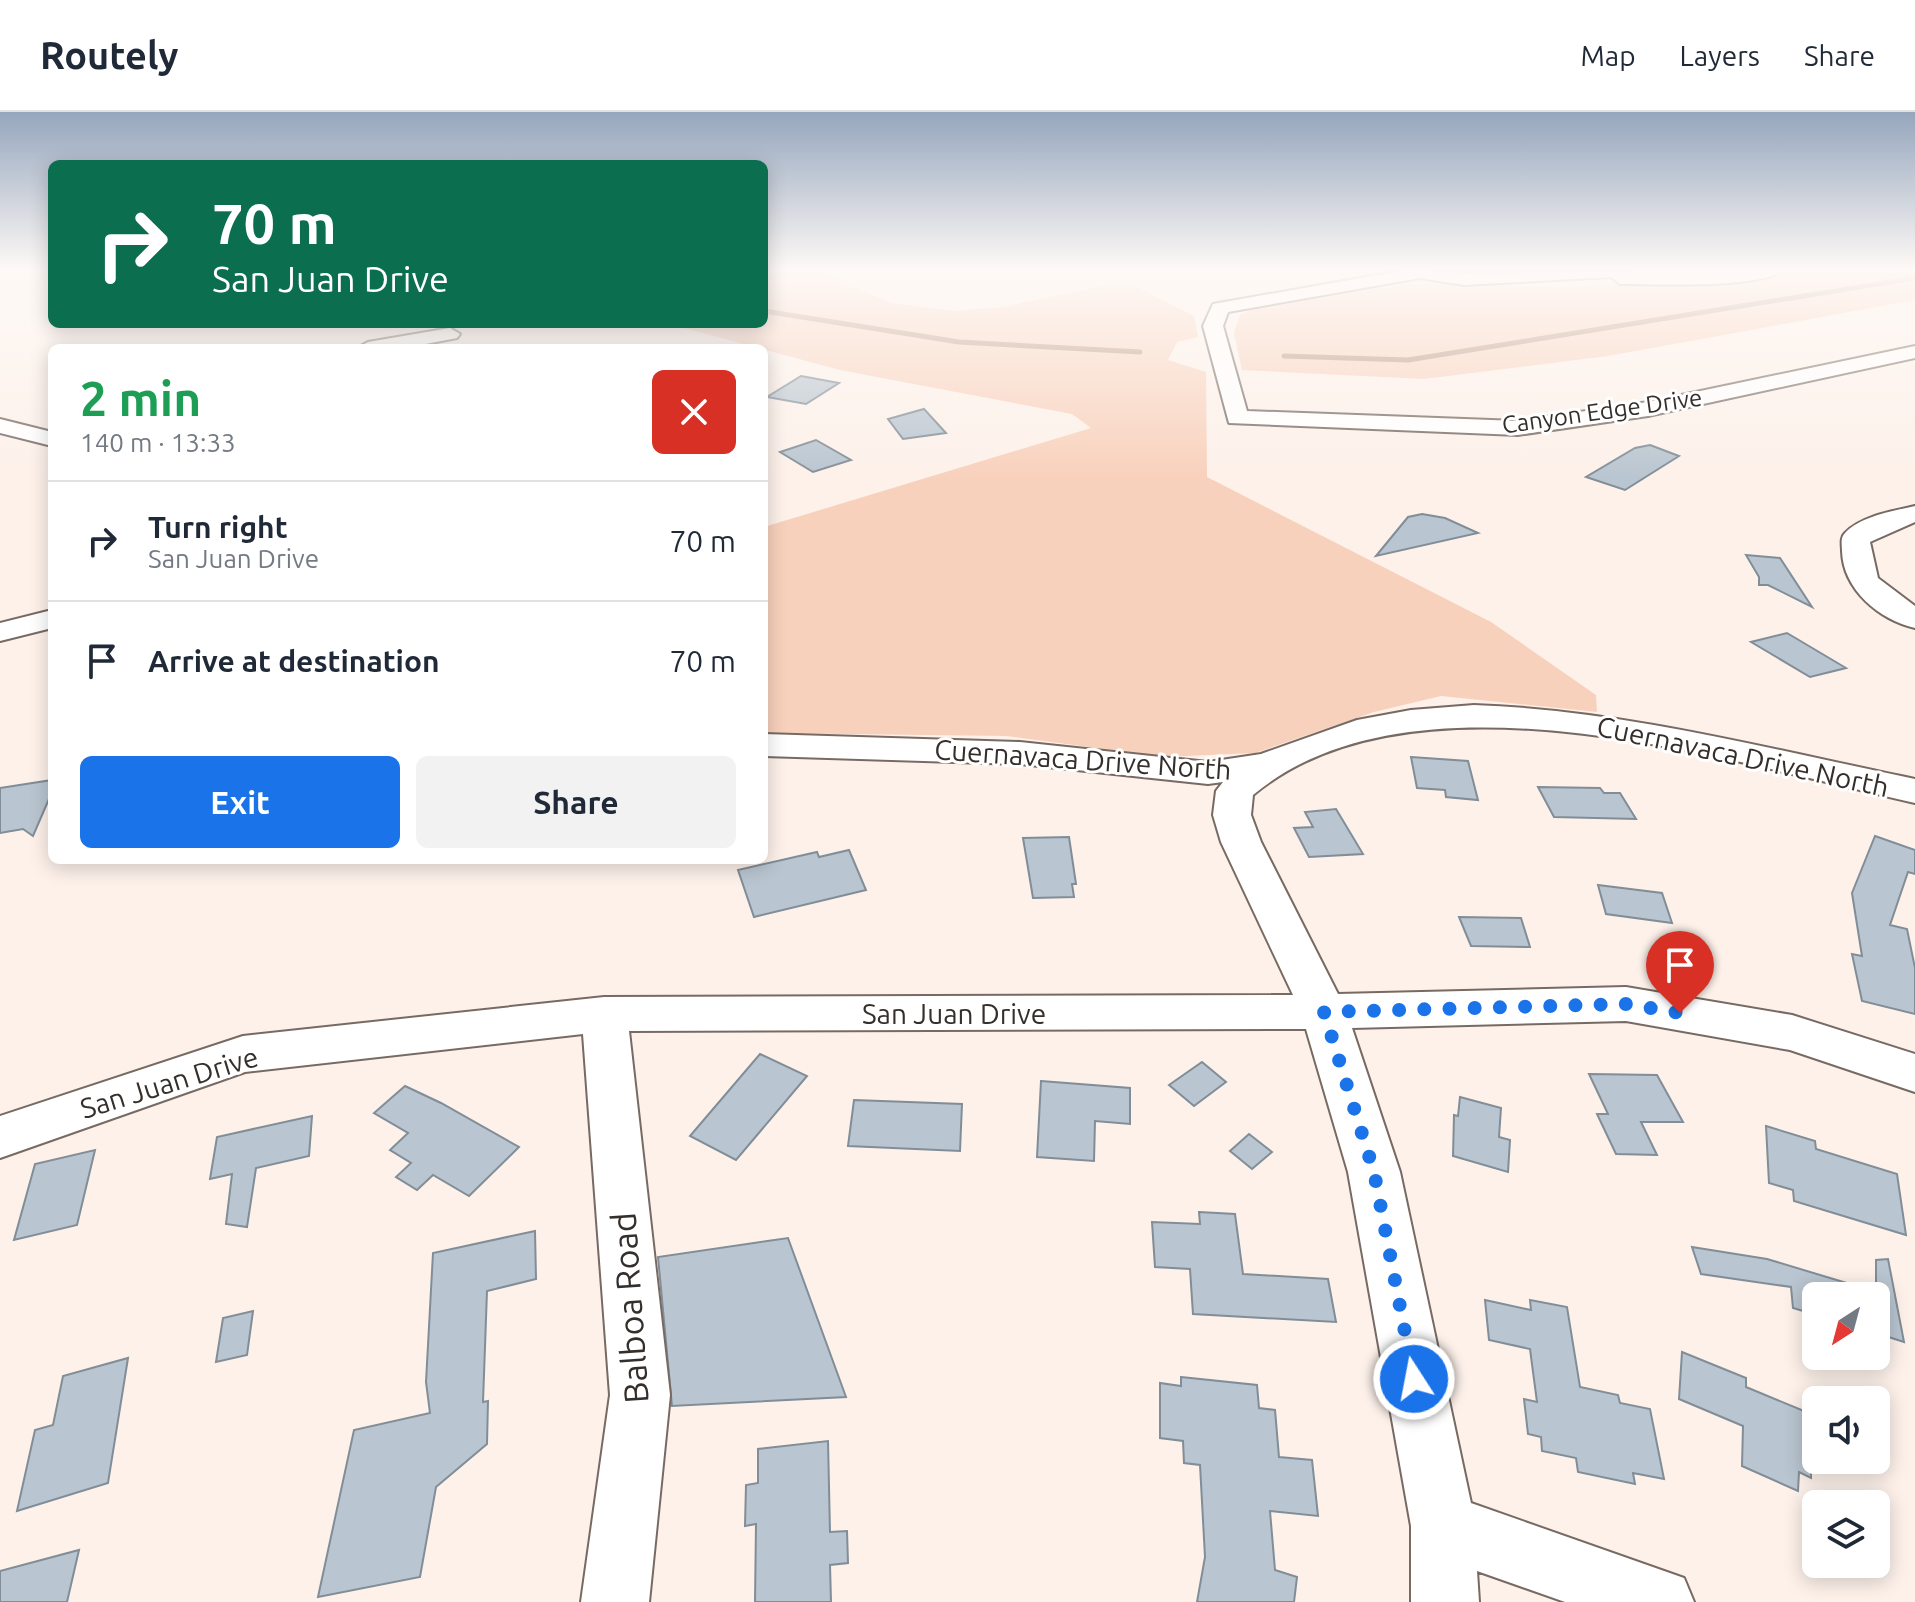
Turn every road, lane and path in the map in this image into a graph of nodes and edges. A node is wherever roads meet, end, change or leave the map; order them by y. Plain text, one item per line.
1 (418, 340) edge
2 (1217, 340) edge
3 (391, 344) edge
4 (1915, 352) edge
5 (0, 426) edge
6 (48, 438) edge
7 (1915, 514) edge
8 (1915, 619) edge
9 (48, 620) edge
10 (0, 632) edge
11 (768, 745) edge
12 (1268, 764) junction
13 (1915, 791) edge
14 (1324, 1012) junction
15 (604, 1014) junction
16 (1915, 1073) edge
17 (0, 1137) edge
18 (1443, 1526) junction
19 (615, 1602) edge
20 (1445, 1602) edge
21 (1660, 1602) edge

1 - 3 street
2 - 4 street, Canyon Edge Drive
5 - 6 street
7 - 8 street
9 - 10 street
11 - 12 street, Cuernavaca Drive North
12 - 13 street, Cuernavaca Drive North
12 - 14 street
14 - 15 street, San Juan Drive
14 - 16 street, San Juan Drive
14 - 18 street
15 - 17 street, San Juan Drive
15 - 19 street, Balboa Road
18 - 20 street
18 - 21 street

